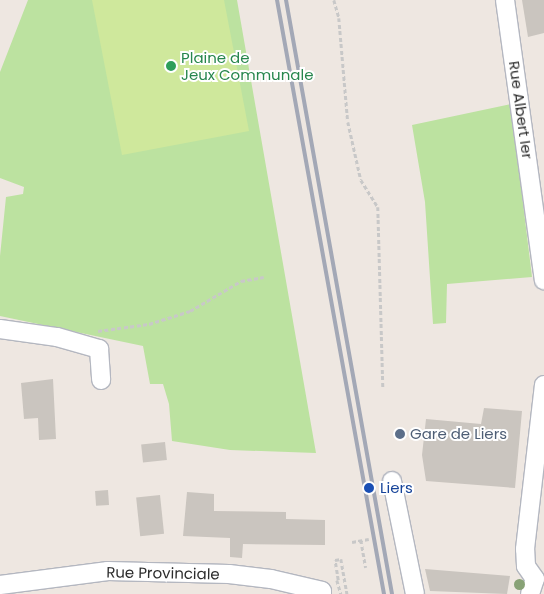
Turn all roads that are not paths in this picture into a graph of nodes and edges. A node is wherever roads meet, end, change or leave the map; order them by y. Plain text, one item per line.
1 (505, 0) edge
2 (542, 237) edge
3 (544, 280) edge
4 (0, 329) edge
5 (101, 380) dead end
6 (544, 385) edge
7 (392, 481) dead end
8 (536, 584) edge
9 (0, 585) edge
10 (322, 594) edge
11 (416, 594) edge

1 - 2 street, Rue Albert Ier
2 - 3 street, Rue Albert Ier
4 - 5 street
6 - 8 street
7 - 11 street
9 - 10 street, Rue Provinciale

